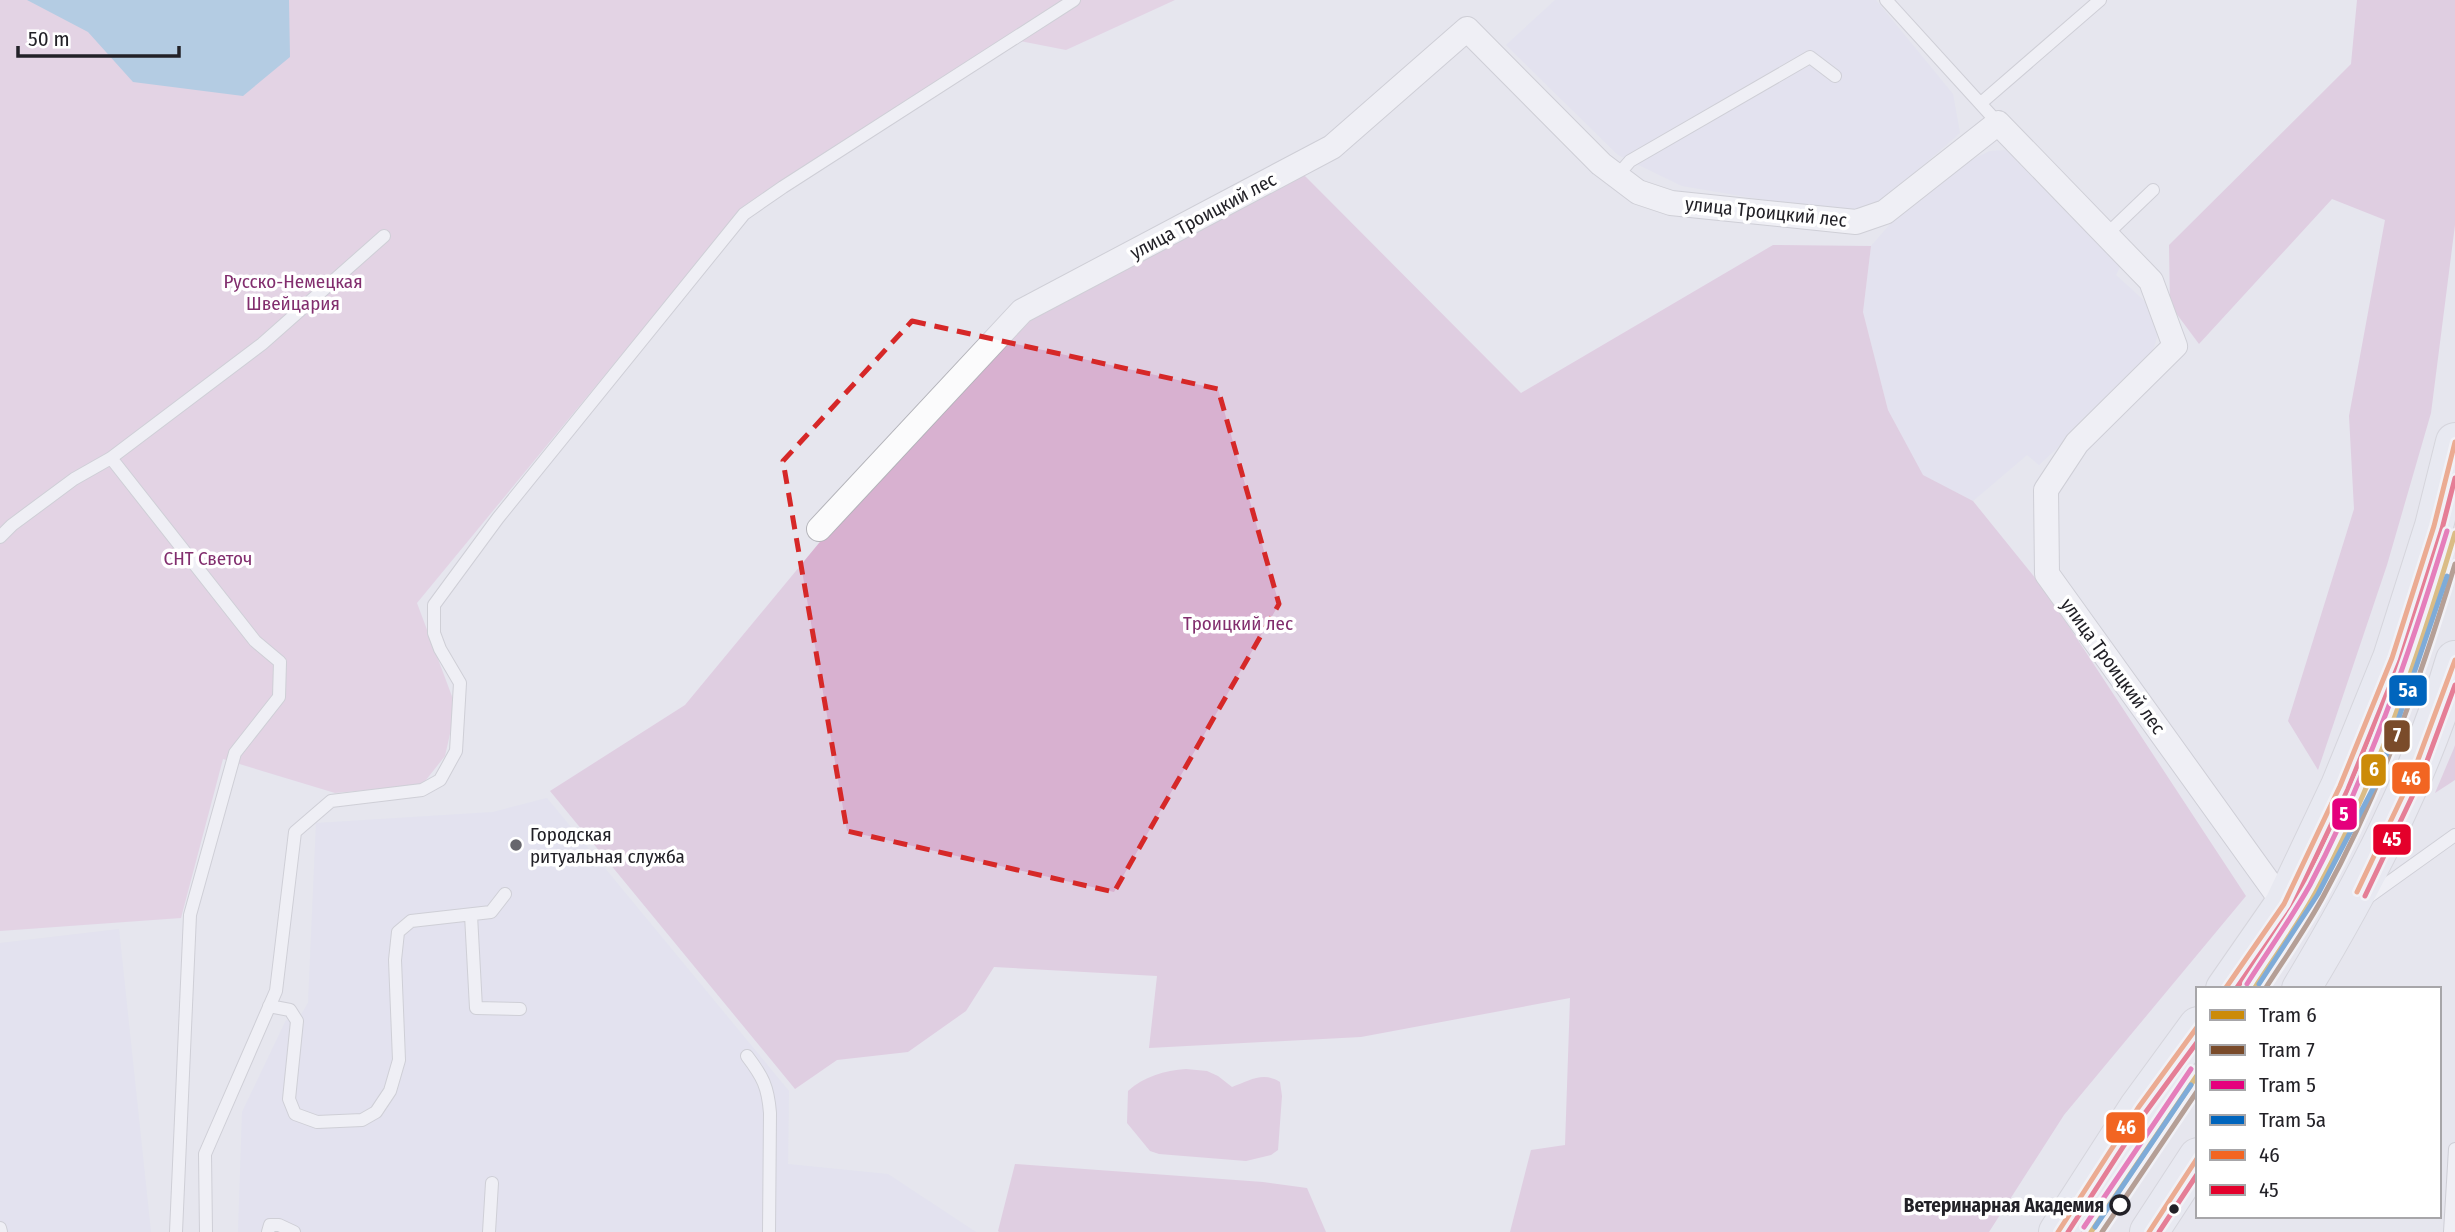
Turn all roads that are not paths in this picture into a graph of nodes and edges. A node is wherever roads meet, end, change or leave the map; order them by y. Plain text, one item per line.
1 (1074, 0) edge
2 (1886, 0) edge
3 (2100, 0) edge
4 (1835, 76) dead end
5 (1981, 103) junction
6 (1998, 123) junction
7 (1617, 176) junction
8 (2152, 190) dead end
9 (2106, 235) junction
10 (384, 236) dead end
11 (2455, 442) edge
12 (111, 458) junction
13 (819, 530) dead end
14 (0, 537) edge
15 (2455, 660) edge
16 (2455, 835) edge
17 (505, 894) dead end
18 (2284, 904) junction
19 (2347, 913) junction
20 (471, 915) junction
21 (2226, 987) edge
22 (2302, 987) edge
23 (269, 1006) junction
24 (520, 1009) dead end
25 (2196, 1029) edge
26 (747, 1056) dead end
27 (2455, 1150) edge
28 (2196, 1160) edge
29 (492, 1183) dead end
30 (176, 1232) edge
31 (206, 1232) edge
32 (268, 1232) edge
33 (294, 1232) edge
34 (489, 1232) edge
35 (769, 1232) edge
36 (2058, 1232) edge
37 (2149, 1232) edge
38 (2450, 1232) edge

1 - 23 lane
2 - 5 lane
3 - 5 lane
4 - 7 lane
5 - 6 lane
6 - 7 street, улица Троицкий лес
6 - 9 street, улица Троицкий лес
7 - 13 street, улица Троицкий лес
8 - 9 lane
9 - 18 street, улица Троицкий лес
10 - 12 lane
11 - 18 main road
12 - 14 lane
12 - 30 lane
15 - 19 main road
16 - 19 lane
17 - 20 lane
18 - 21 main road
19 - 22 main road
20 - 23 lane
20 - 24 lane
23 - 31 lane
25 - 36 main road
26 - 35 lane
27 - 38 lane
28 - 37 main road
29 - 34 lane
32 - 33 lane

